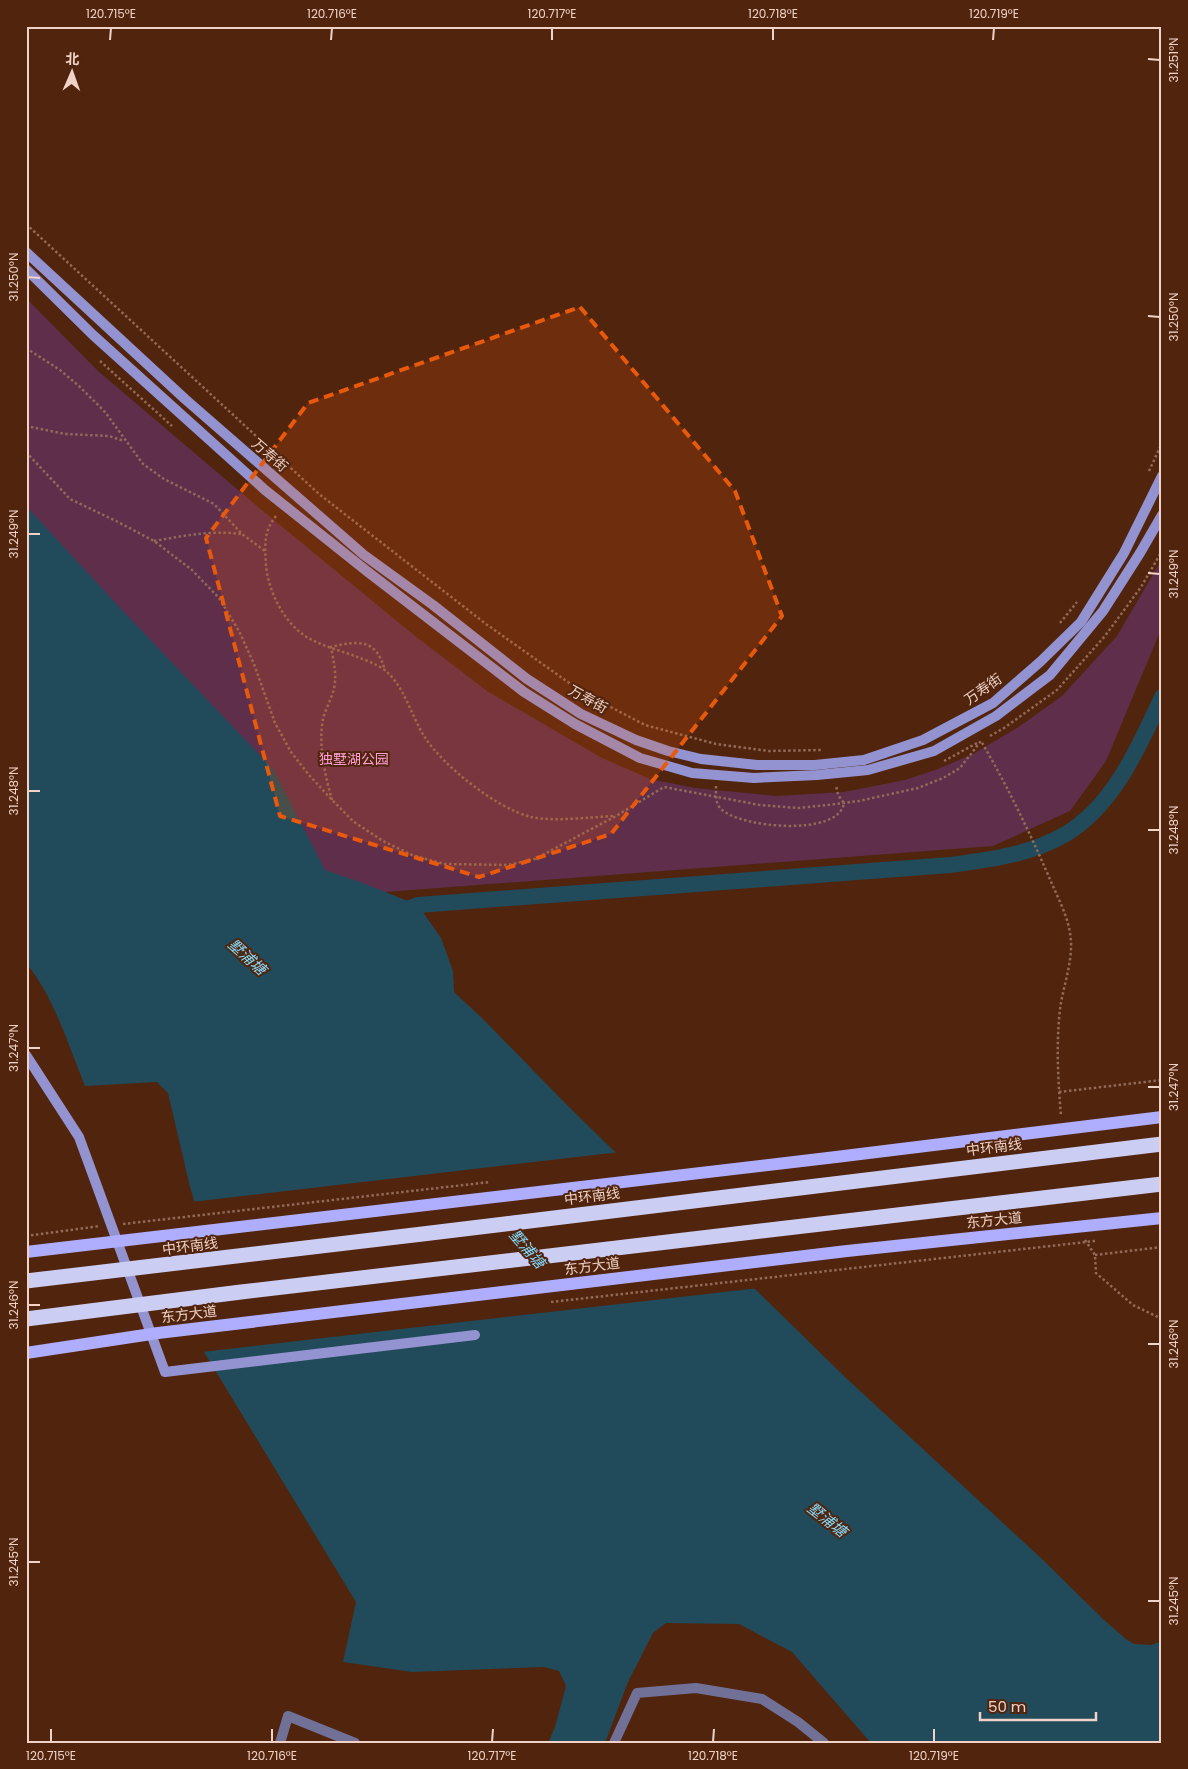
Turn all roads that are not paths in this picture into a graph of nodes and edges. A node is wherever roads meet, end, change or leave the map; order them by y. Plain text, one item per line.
1 (26, 252) edge
2 (26, 269) edge
3 (1162, 476) edge
4 (1162, 515) edge
5 (26, 1054) edge
6 (1162, 1117) edge
7 (1162, 1144) edge
8 (1162, 1184) edge
9 (1162, 1218) edge
10 (26, 1252) edge
11 (26, 1281) edge
12 (26, 1319) edge
13 (475, 1335) dead end
14 (26, 1353) edge
15 (280, 1743) edge
16 (356, 1743) edge
17 (614, 1743) edge
18 (824, 1743) edge

1 - 3 street, 万寿街
2 - 4 street, 万寿街
5 - 13 street
6 - 10 main road
7 - 11 highway, 中环南线
8 - 12 highway
9 - 14 main road, 东方大道
15 - 16 street
17 - 18 street

